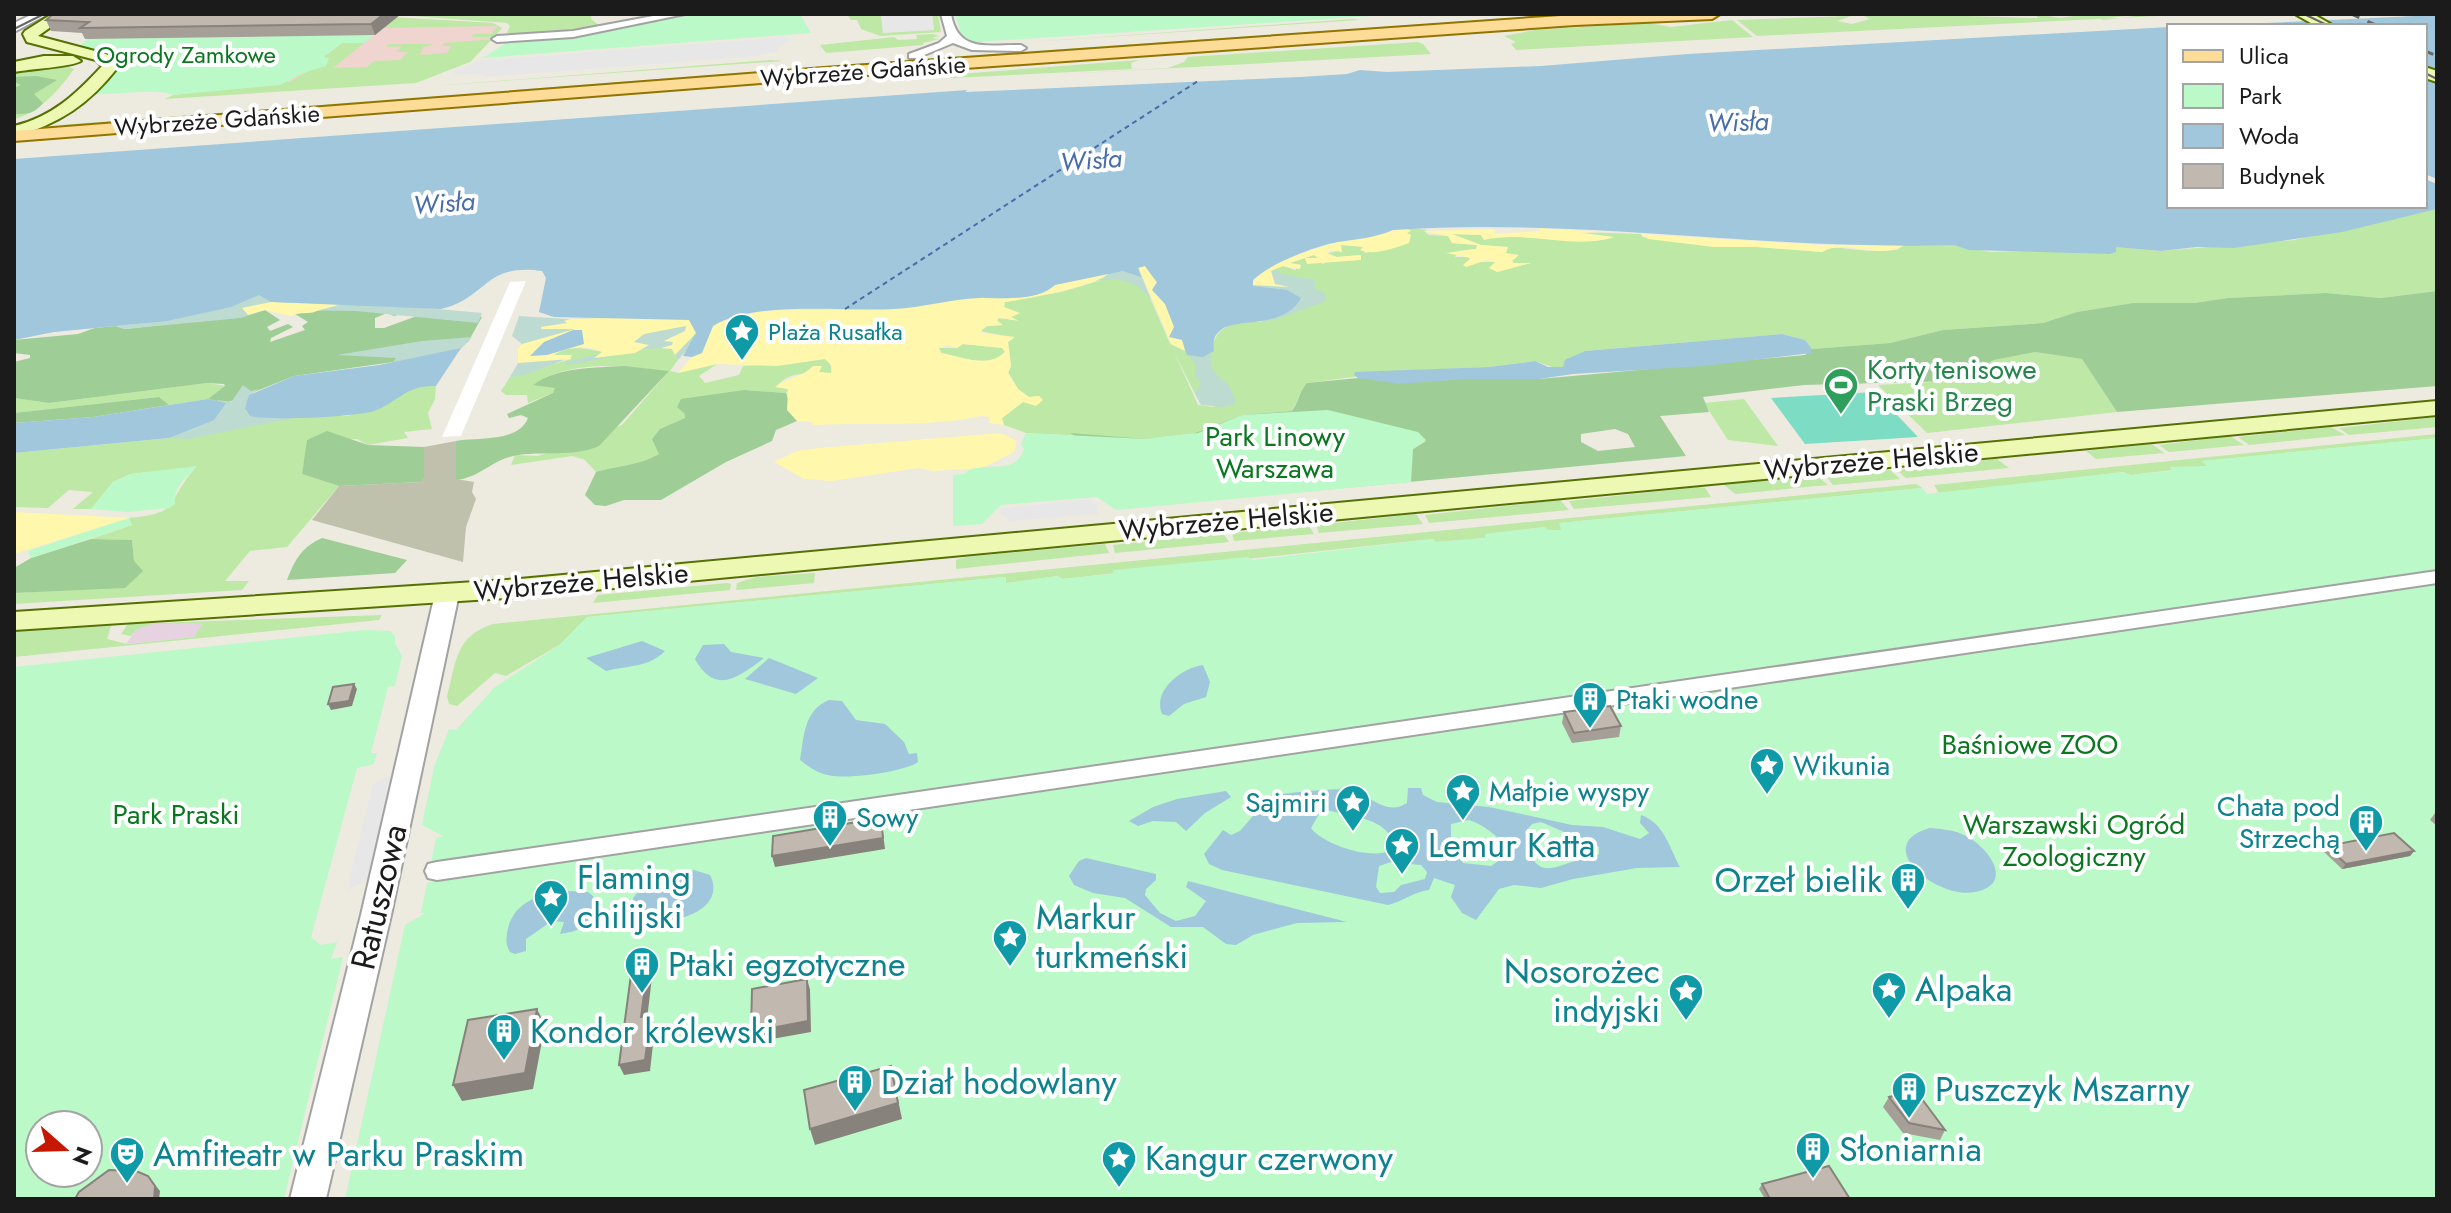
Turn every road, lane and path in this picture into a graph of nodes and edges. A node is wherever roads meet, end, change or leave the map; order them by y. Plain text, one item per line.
1 (42, 14) edge
2 (62, 14) edge
3 (680, 14) edge
4 (946, 14) edge
5 (1515, 14) edge
6 (1712, 14) edge
7 (2302, 14) edge
8 (1581, 17) edge
9 (2323, 24) edge
10 (14, 28) edge
11 (953, 37) junction
12 (497, 39) dead end
13 (1021, 48) junction
14 (913, 56) junction
15 (14, 67) edge
16 (53, 113) junction
17 (14, 128) edge
18 (73, 131) junction
19 (2437, 408) edge
20 (2437, 577) edge
21 (447, 594) junction
22 (14, 621) edge
23 (437, 871) dead end
24 (308, 1199) edge

1 - 10 street
2 - 16 main road
3 - 12 street
4 - 11 street
5 - 13 main road, Wybrzeże Gdańskie
6 - 8 main road, Wybrzeże Gdańskie
7 - 9 main road
8 - 18 main road, Wybrzeże Gdańskie
11 - 13 street
11 - 14 street
13 - 14 main road, Wybrzeże Gdańskie
14 - 16 main road, Wybrzeże Gdańskie
15 - 16 main road
16 - 17 main road, Wybrzeże Gdańskie
16 - 18 main road
17 - 18 main road, Wybrzeże Gdańskie
19 - 21 main road, Wybrzeże Helskie
20 - 23 street
21 - 22 main road, Wybrzeże Helskie
21 - 24 street, Ratuszowa

